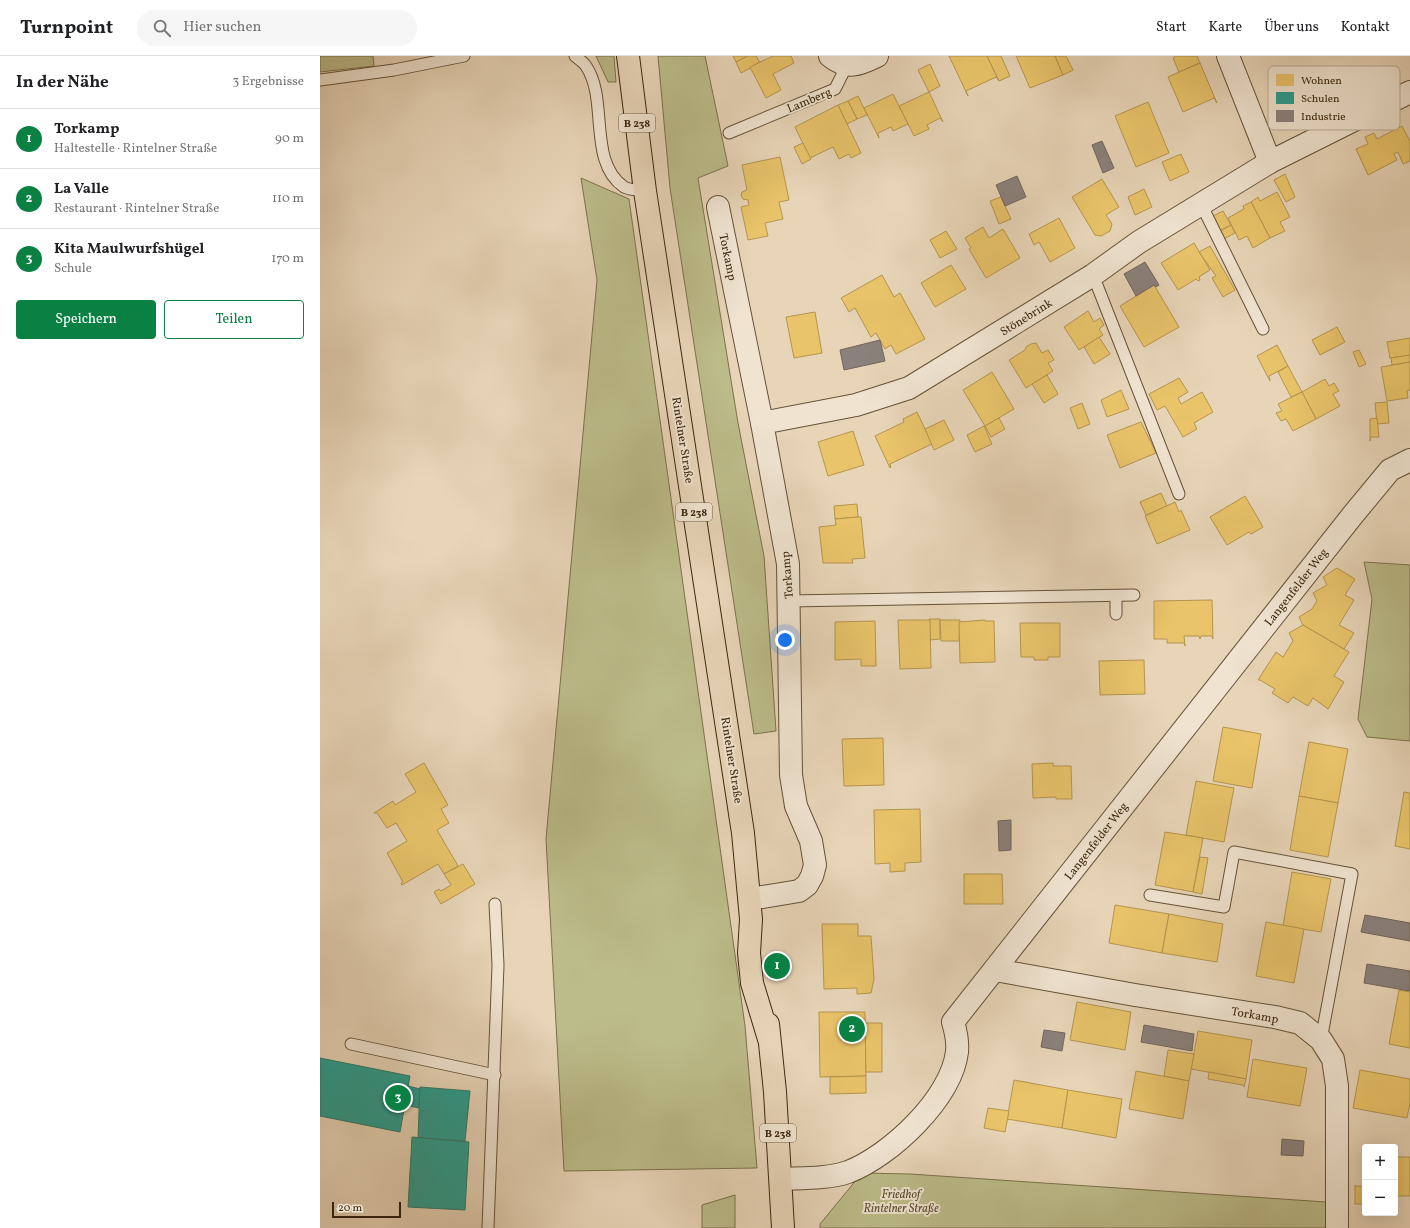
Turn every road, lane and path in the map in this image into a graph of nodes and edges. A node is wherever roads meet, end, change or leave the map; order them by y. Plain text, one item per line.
1 (464, 56) edge
2 (575, 56) edge
3 (628, 56) edge
4 (877, 56) edge
5 (1228, 56) edge
6 (839, 60) edge
7 (320, 80) edge
8 (1410, 92) edge
9 (1400, 97) edge
10 (1334, 130) edge
11 (729, 134) dead end
12 (1270, 162) junction
13 (645, 190) junction
14 (1201, 204) junction
15 (718, 207) dead end
16 (1093, 275) junction
17 (1263, 329) dead end
18 (762, 423) junction
19 (1410, 460) edge
20 (1179, 494) dead end
21 (1134, 595) dead end
22 (1116, 596) junction
23 (790, 601) junction
24 (1116, 614) dead end
25 (1150, 896) dead end
26 (495, 904) dead end
27 (750, 909) junction
28 (995, 970) junction
29 (1321, 1040) junction
30 (351, 1044) dead end
31 (495, 1075) junction
32 (781, 1179) junction
33 (488, 1228) edge
34 (783, 1228) edge
35 (1337, 1228) edge

1 - 7 lane
2 - 13 lane
3 - 13 main road, Rintelner Straße / B 238
4 - 6 street, Lamberg
5 - 12 street
6 - 11 lane, Lamberg
8 - 9 street, Stönebrink
10 - 12 street, Stönebrink
12 - 14 street, Stönebrink
13 - 27 main road, Rintelner Straße / B 238
14 - 16 street, Stönebrink
14 - 17 lane
15 - 18 street, Torkamp
16 - 18 street, Stönebrink
16 - 20 lane
18 - 23 street, Torkamp
19 - 28 street, Langenfelder Weg
21 - 22 lane
22 - 23 lane
22 - 24 lane
23 - 27 street, Torkamp
25 - 29 lane
26 - 31 lane
27 - 32 main road, Rintelner Straße / B 238
28 - 29 street, Torkamp
28 - 32 street, Langenfelder Weg
29 - 35 street, Torkamp
30 - 31 lane
31 - 33 lane
32 - 34 main road, Rintelner Straße / B 238

